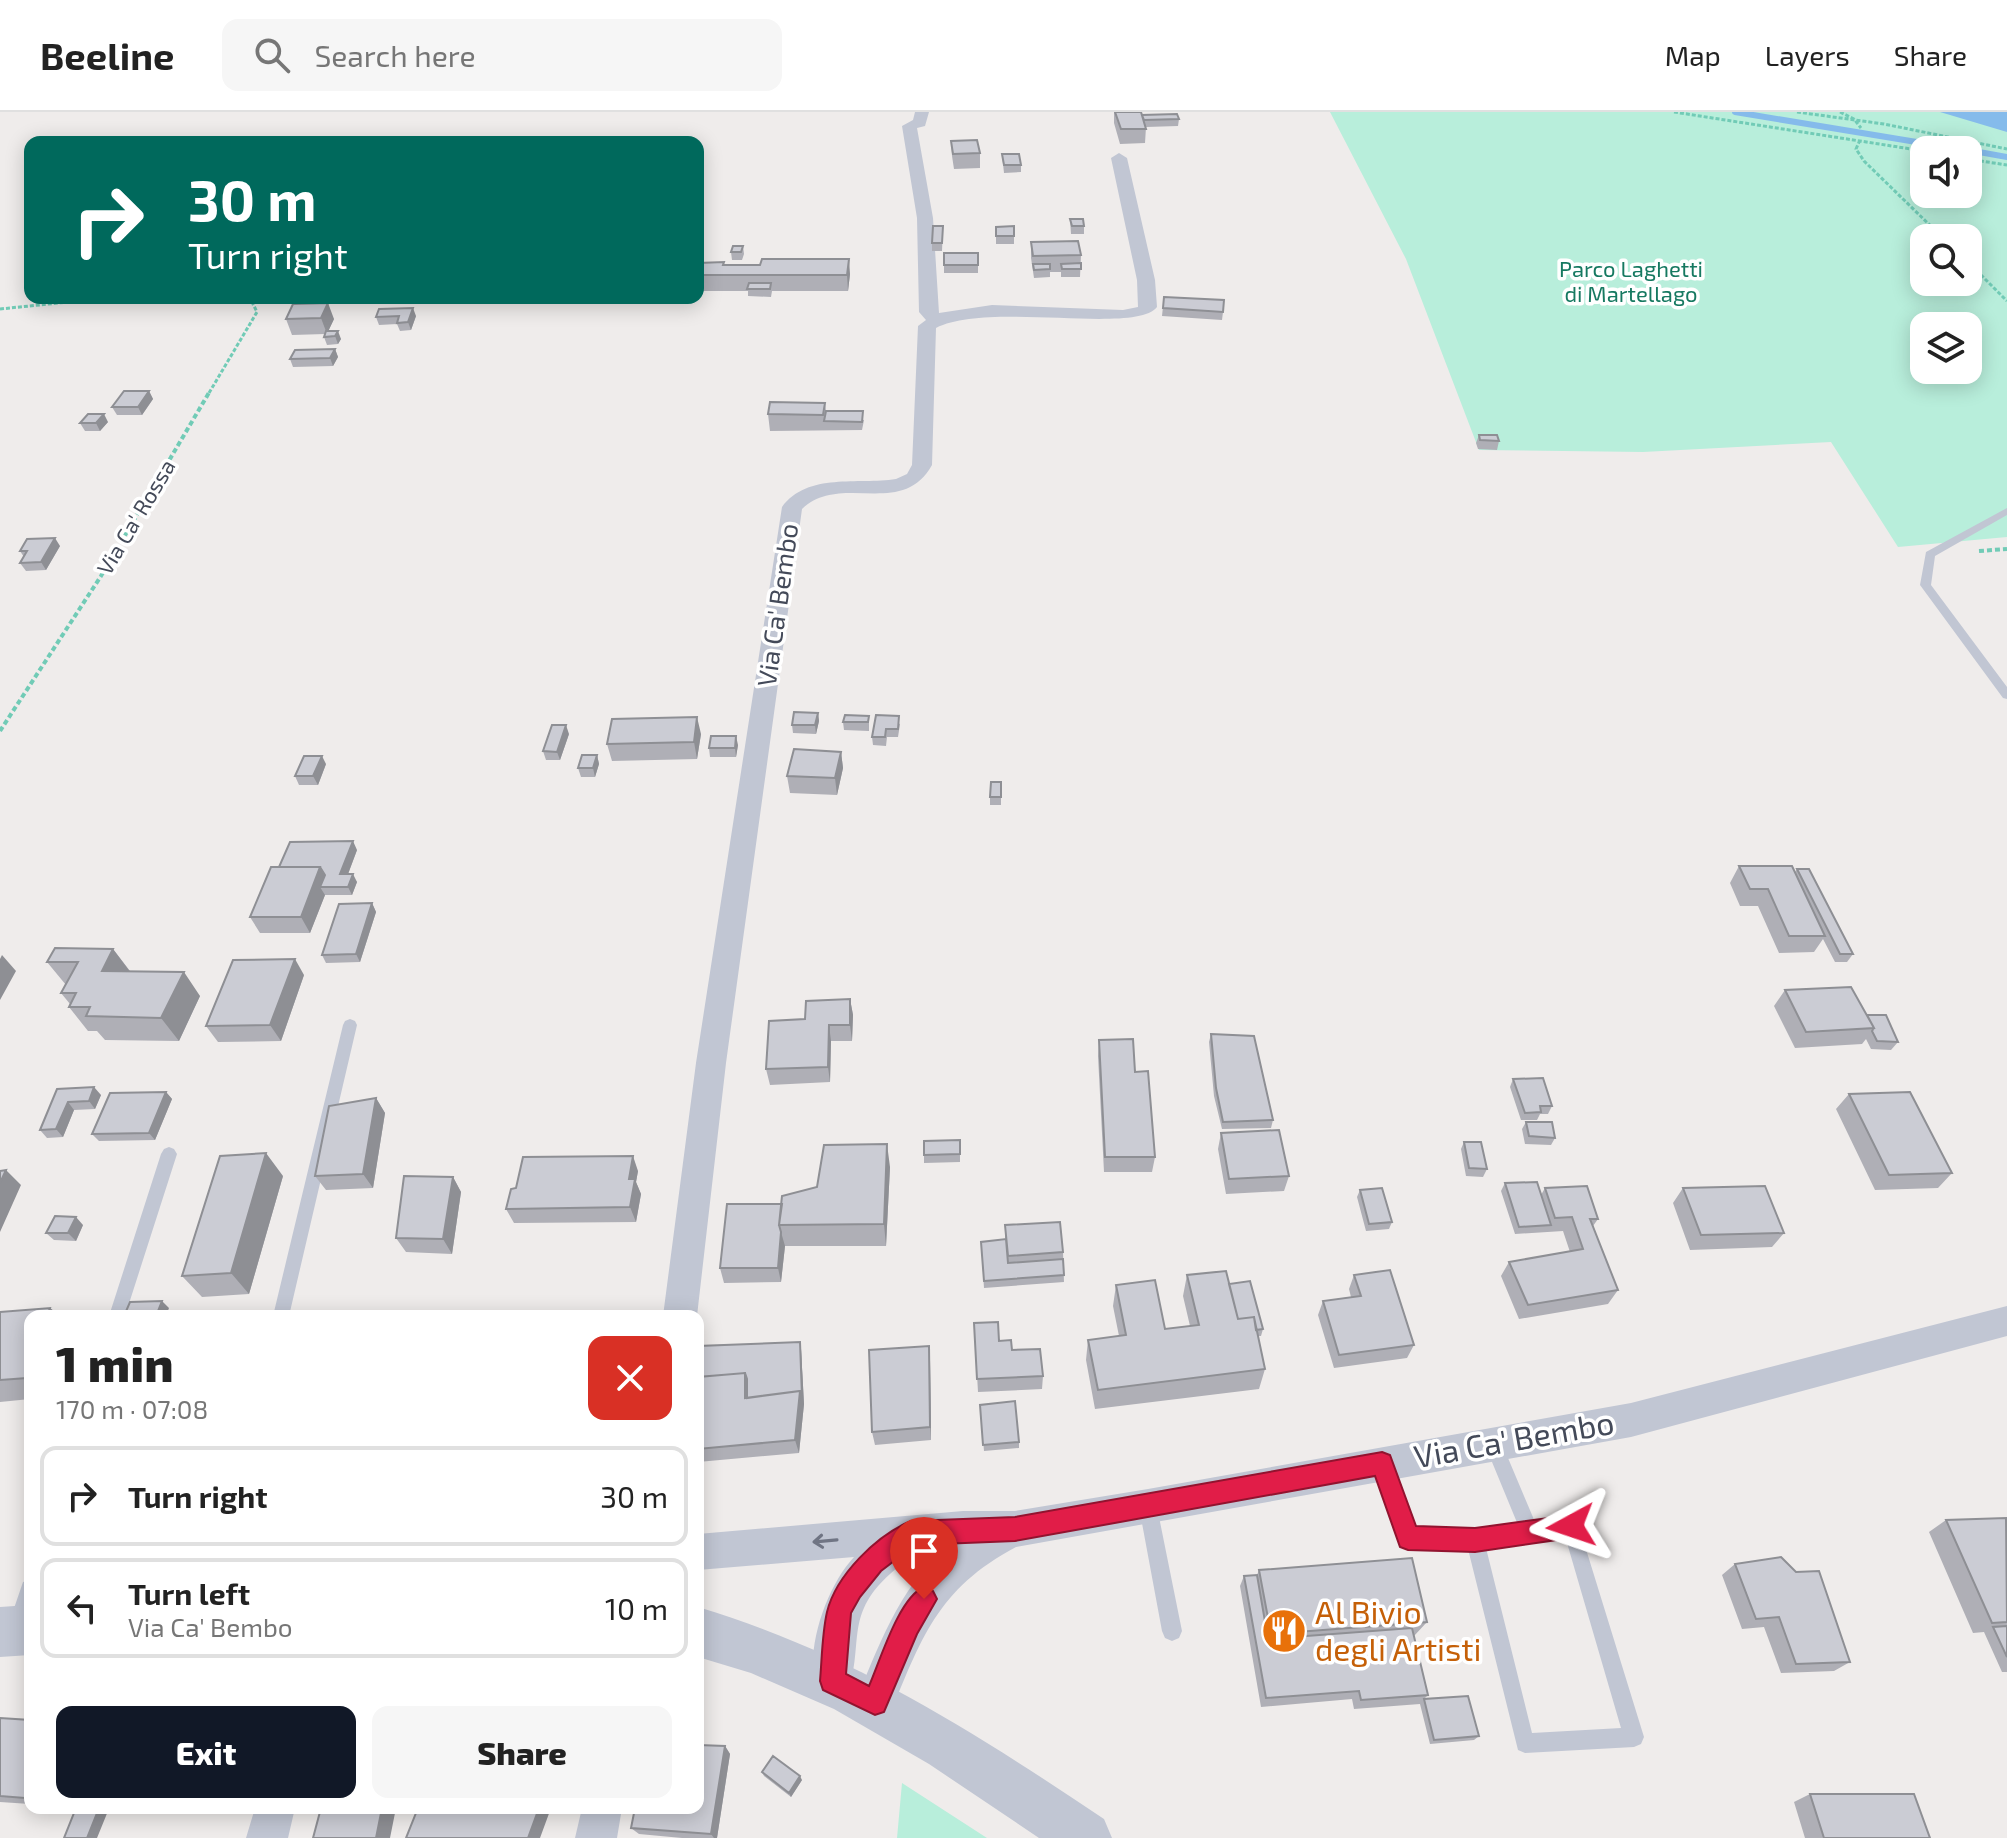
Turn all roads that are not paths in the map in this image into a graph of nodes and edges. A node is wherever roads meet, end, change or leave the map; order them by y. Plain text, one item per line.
1 (922, 112) edge
2 (1119, 158) dead end
3 (935, 319) junction
4 (2007, 511) edge
5 (2007, 695) edge
6 (350, 1025) dead end
7 (169, 1154) dead end
8 (119, 1310) edge
9 (282, 1310) edge
10 (681, 1310) edge
11 (2007, 1321) edge
12 (1494, 1445) junction
13 (1382, 1463) junction
14 (1148, 1507) junction
15 (1015, 1529) junction
16 (1529, 1530) junction
17 (911, 1533) junction
18 (1475, 1540) junction
19 (704, 1551) edge
20 (1172, 1631) dead end
21 (704, 1634) edge
22 (854, 1692) junction
23 (273, 1814) edge
24 (601, 1814) edge
25 (267, 1838) edge
26 (596, 1838) edge
27 (1085, 1838) edge

1 - 3 street
2 - 3 street
3 - 10 street, Via Ca' Bembo
4 - 5 lane
6 - 9 lane
7 - 8 lane
11 - 12 street, Via Ca' Bembo
12 - 13 street, Via Ca' Bembo
12 - 16 lane
13 - 14 street, Via Ca' Bembo
13 - 18 lane
14 - 15 street, Via Ca' Bembo
14 - 20 lane
15 - 17 street, Via Ca' Bembo
15 - 22 street, Via Ca' Bembo
16 - 18 lane
16 - 18 lane
17 -> 19 street, Via Ca' Bembo
17 - 22 street
21 - 22 street
22 - 27 street
23 - 25 street
24 - 26 street

